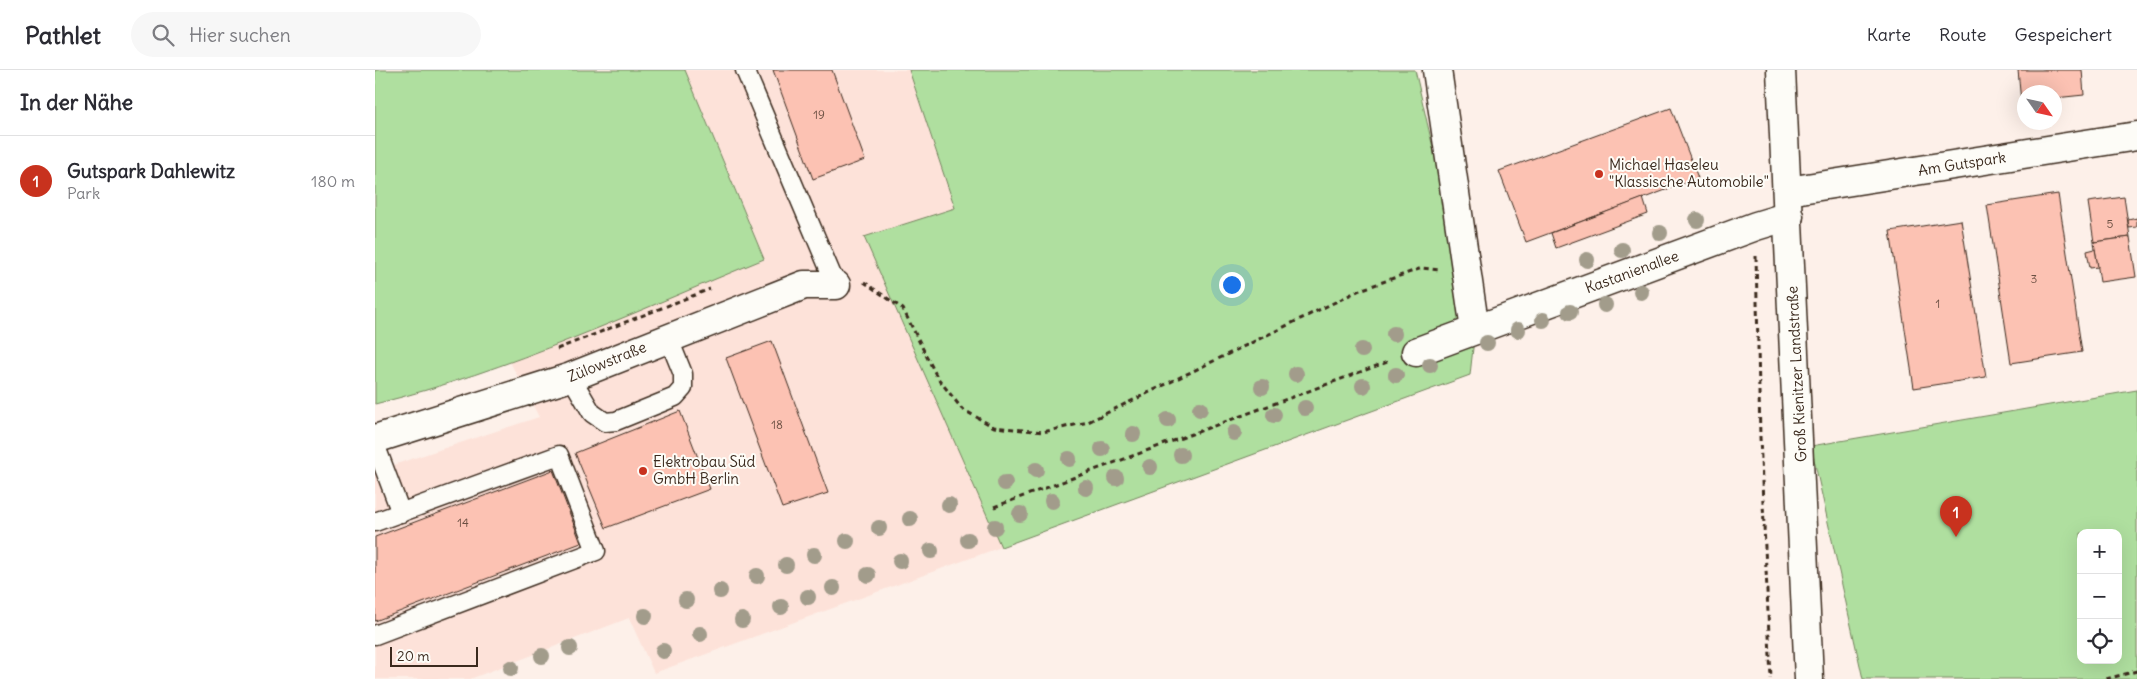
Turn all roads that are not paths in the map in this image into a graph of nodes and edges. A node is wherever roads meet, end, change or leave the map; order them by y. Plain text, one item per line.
1 (745, 70) edge
2 (1437, 70) edge
3 (1781, 70) edge
4 (2137, 136) edge
5 (1788, 204) junction
6 (836, 285) joint
7 (1475, 330) junction
8 (668, 337) junction
9 (1416, 352) road end
10 (571, 377) junction
11 (375, 439) edge
12 (375, 444) edge
13 (401, 513) junction
14 (375, 522) edge
15 (375, 636) edge
16 (1809, 679) edge

1 - 6 lane
2 - 7 street
3 - 5 street, Groß Kienitzer Landstraße
4 - 5 street, Am Gutspark
5 - 7 street, Kastanienallee
5 - 16 street, Groß Kienitzer Landstraße
6 - 8 street, Zülowstraße
7 - 9 street, Kastanienallee
8 - 10 street, Zülowstraße
8 - 10 lane
10 - 11 street, Zülowstraße
12 - 13 lane
13 - 14 lane
13 - 15 lane

